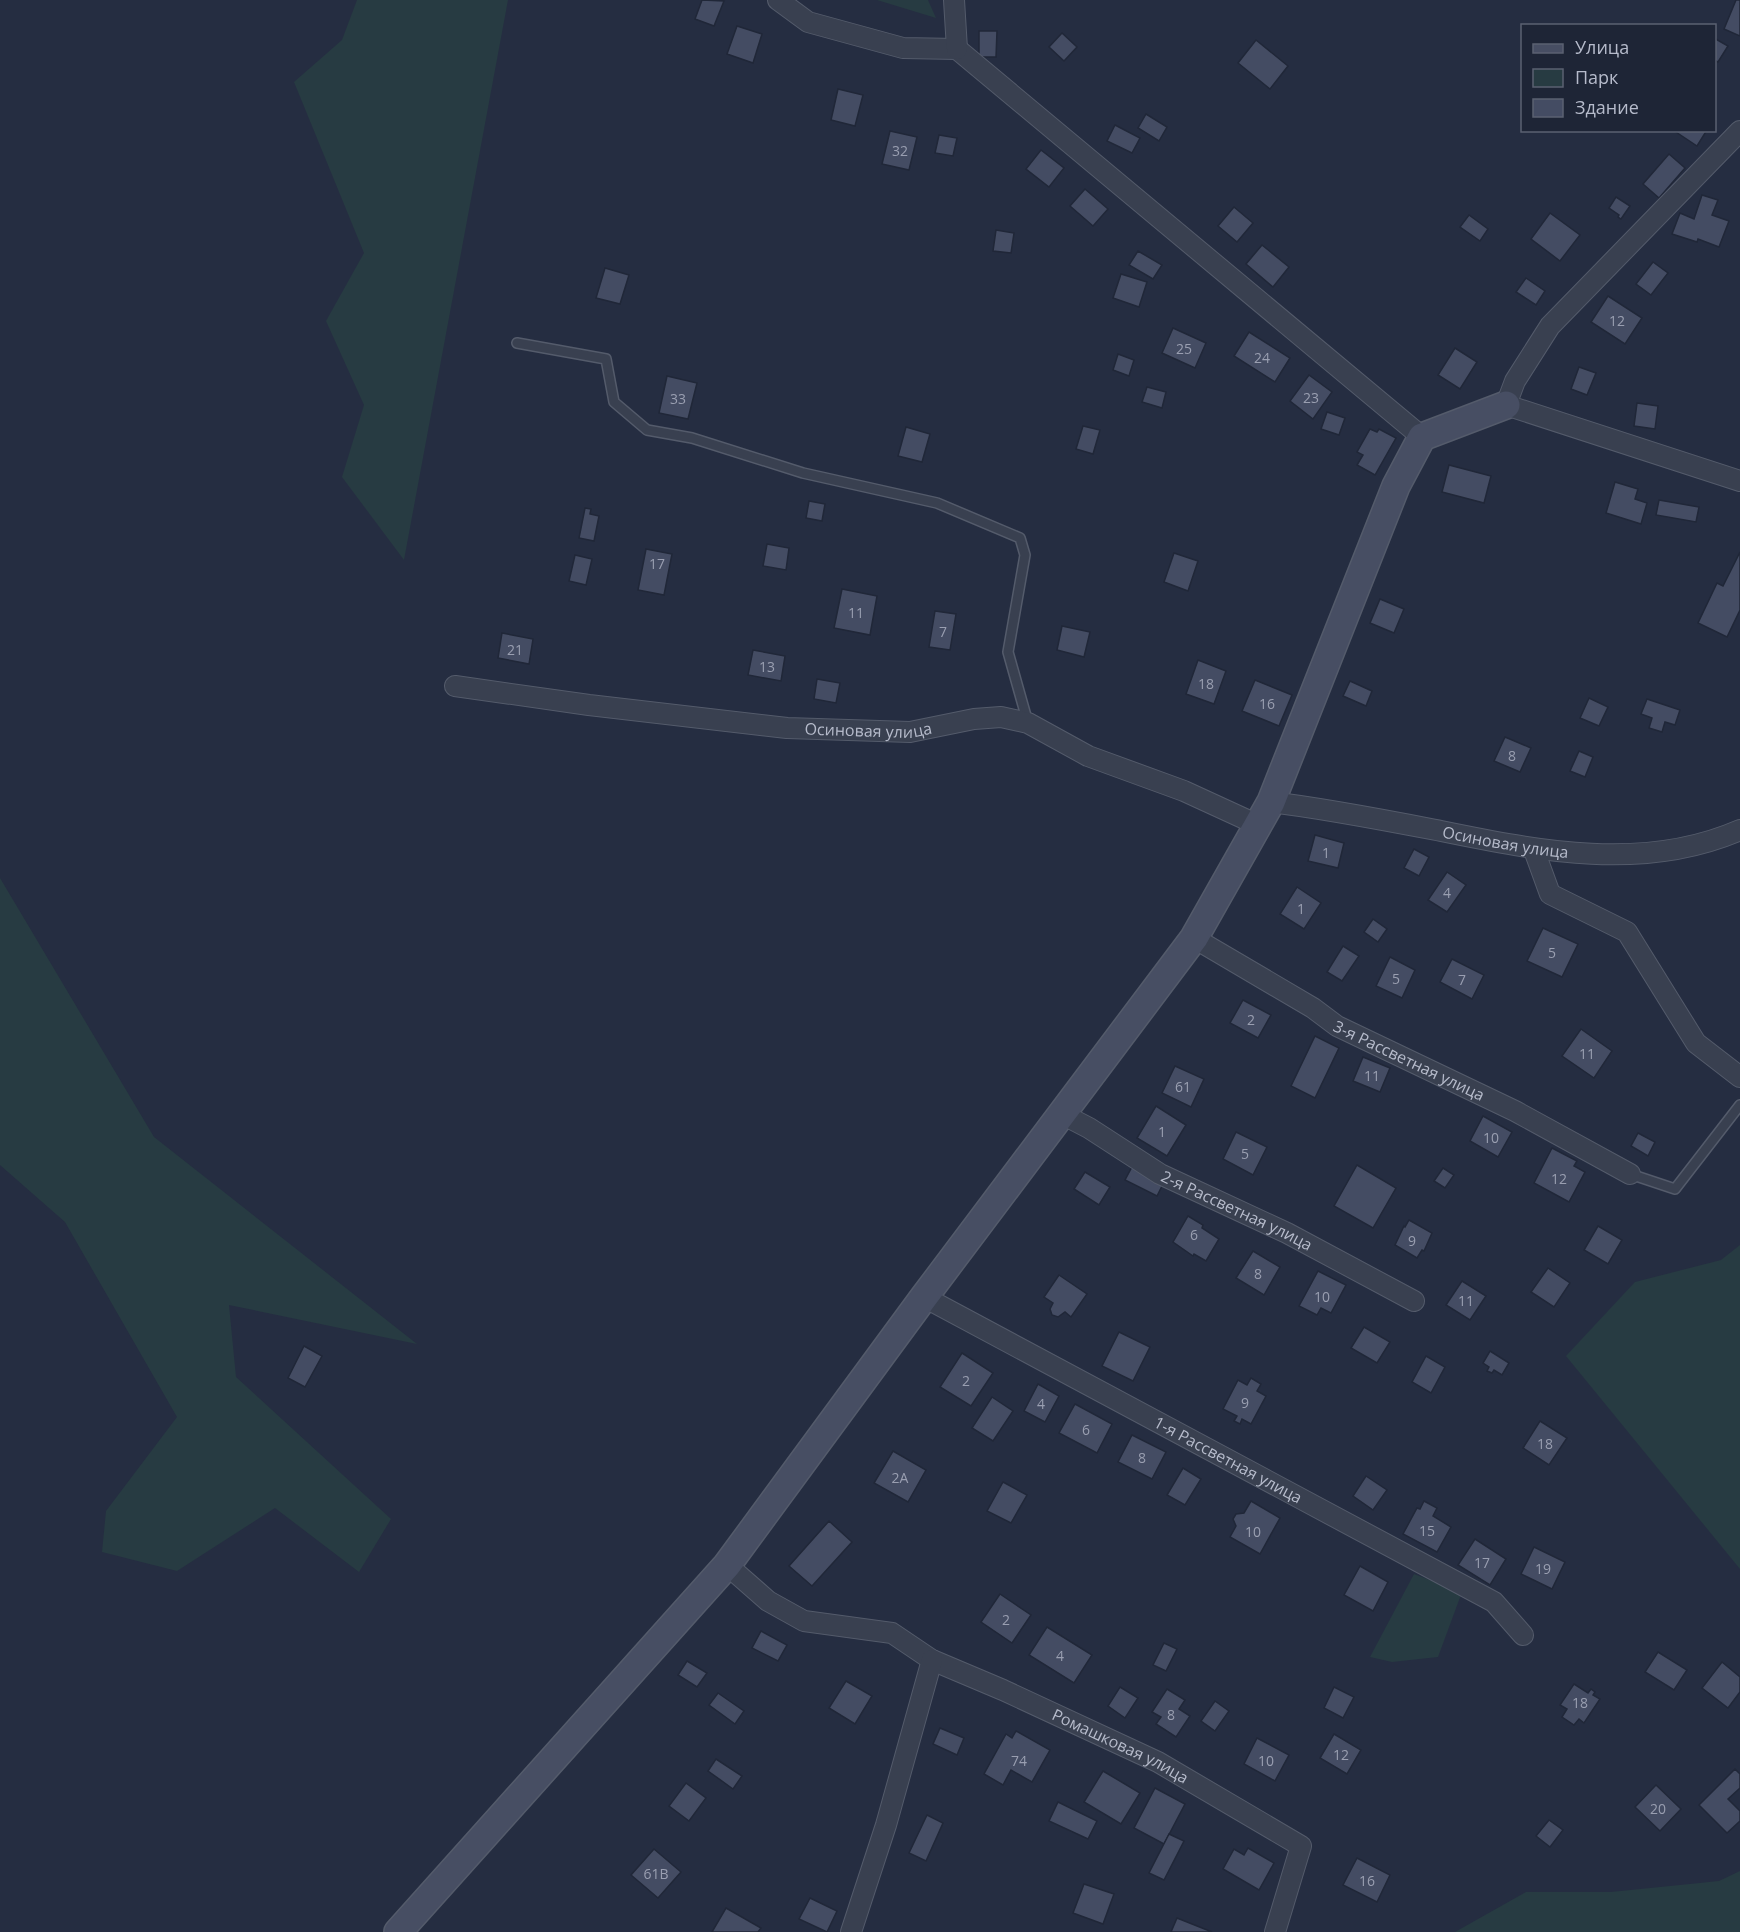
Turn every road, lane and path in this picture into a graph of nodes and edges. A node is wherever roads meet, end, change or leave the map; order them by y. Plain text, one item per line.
1 (778, 0) edge
2 (954, 0) edge
3 (957, 49) junction
4 (1740, 131) edge
5 (517, 343) dead end
6 (1506, 405) junction
7 (1422, 437) junction
8 (1740, 482) edge
9 (455, 686) dead end
10 (1028, 723) junction
11 (1265, 813) junction
12 (1740, 830) edge
13 (1534, 850) junction
14 (1194, 938) junction
15 (1740, 1077) edge
16 (1740, 1105) edge
17 (1062, 1114) junction
18 (1630, 1174) joint
19 (924, 1297) junction
20 (1414, 1301) dead end
21 (727, 1565) junction
22 (1524, 1635) dead end
23 (932, 1660) junction
24 (398, 1932) edge
25 (851, 1932) edge
26 (1275, 1932) edge

1 - 3 street
2 - 3 street
3 - 7 street
4 - 6 street
5 - 10 lane
6 - 7 street
6 - 8 street
7 - 11 street
9 - 10 street, Осиновая улица
10 - 11 street, Осиновая улица
11 - 13 street, Осиновая улица
11 - 14 street
12 - 13 street, Осиновая улица
13 - 15 street
14 - 17 street
14 - 18 street, 3-я Рассветная улица
16 - 18 lane
17 - 19 street
17 - 20 street, 2-я Рассветная улица
19 - 21 street
19 - 22 street, 1-я Рассветная улица
21 - 23 street, Ромашковая улица
21 - 24 street
23 - 25 street
23 - 26 street, Ромашковая улица

